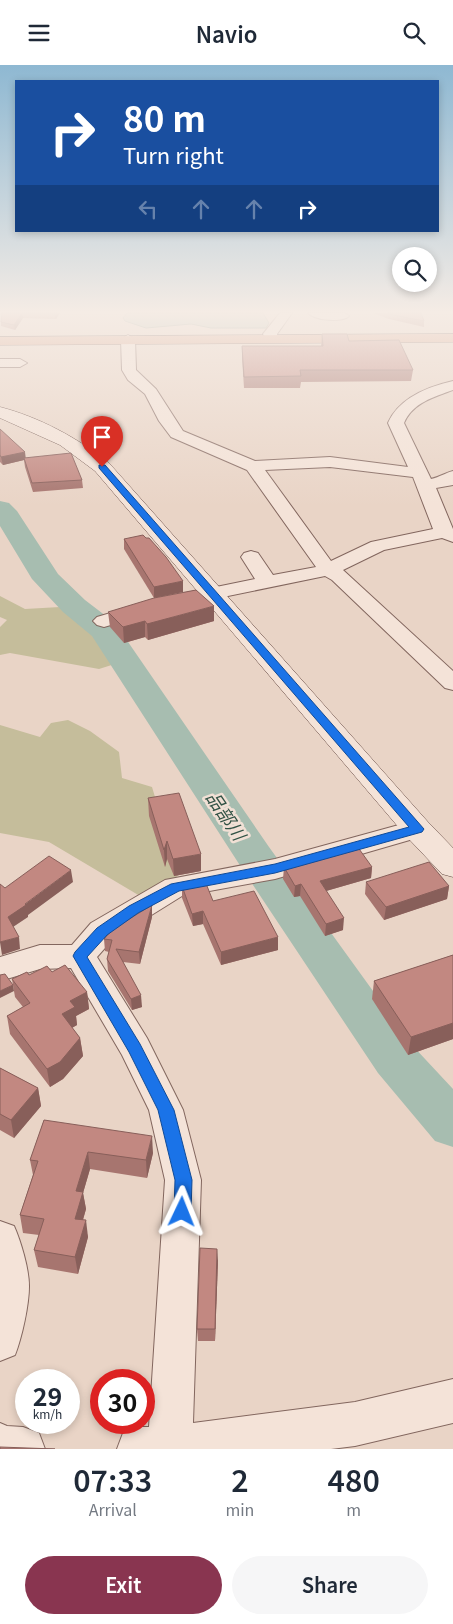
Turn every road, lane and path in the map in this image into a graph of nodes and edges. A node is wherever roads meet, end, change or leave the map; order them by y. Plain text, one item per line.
1 (134, 378) edge
2 (453, 385) edge
3 (0, 412) edge
4 (253, 466) junction
5 (453, 476) edge
6 (422, 479) junction
7 (449, 534) edge
8 (251, 557) dead end
9 (328, 570) junction
10 (267, 582) junction
11 (212, 593) junction
12 (104, 621) dead end
13 (453, 683) edge
14 (417, 829) junction
15 (453, 866) edge
16 (80, 956) junction
17 (0, 969) edge
18 (0, 1239) edge
19 (0, 1340) edge
20 (453, 1401) edge
21 (0, 1445) edge
22 (23, 1449) edge
23 (160, 1449) edge

1 - 4 street
2 - 6 street
3 - 11 main road
4 - 6 street
4 - 9 street
5 - 6 street
6 - 7 street
7 - 9 street
8 - 10 street
9 - 10 street
9 - 13 street
10 - 11 street
11 - 12 street
11 - 14 main road
14 - 15 main road
14 - 16 street
16 - 17 street
16 - 23 street
18 - 19 street
20 - 23 street
21 - 22 street

